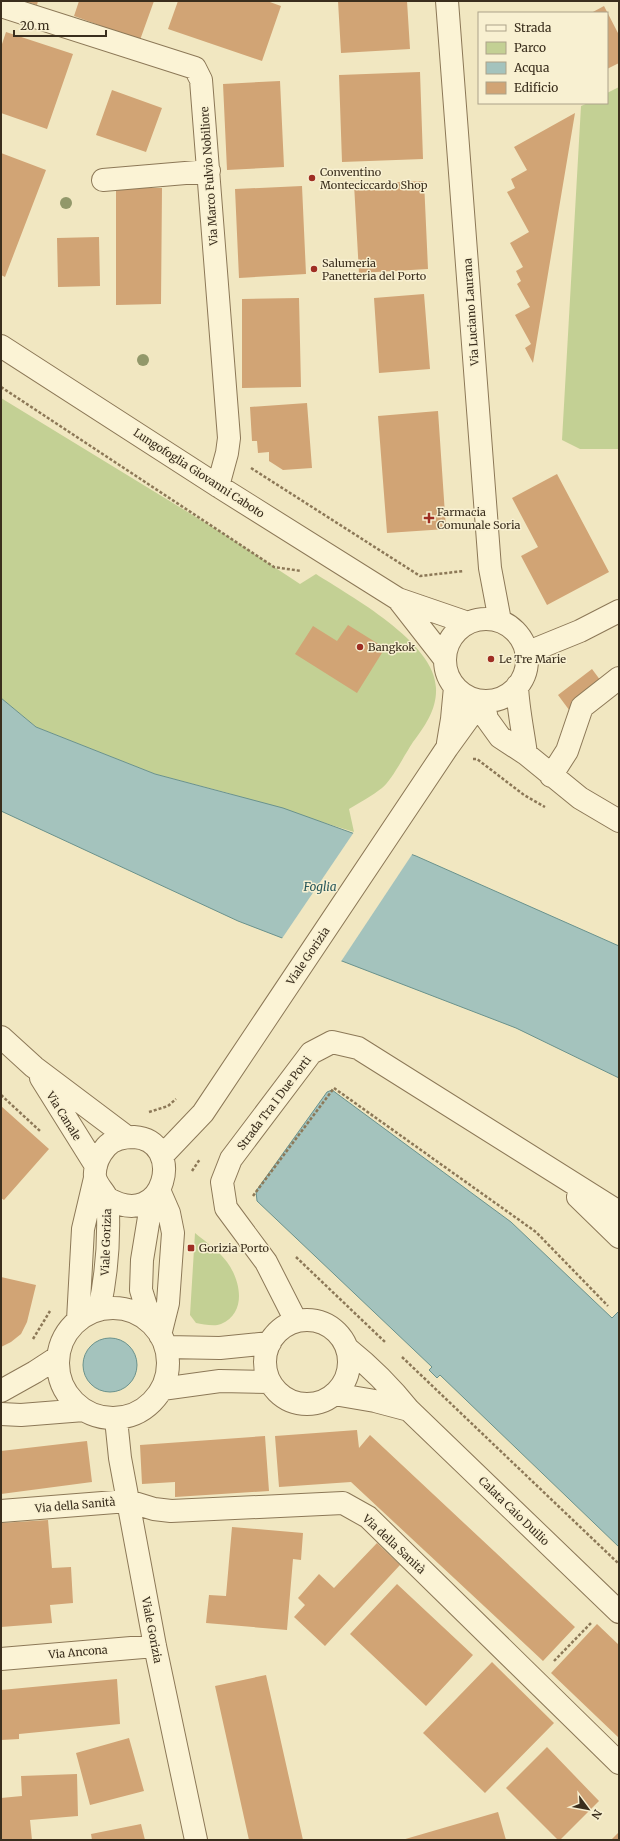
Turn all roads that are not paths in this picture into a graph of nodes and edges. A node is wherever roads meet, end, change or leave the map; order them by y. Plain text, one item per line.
1 (447, 1) edge
2 (1, 6) edge
3 (209, 171) junction
4 (103, 180) dead end
5 (1, 346) edge
6 (218, 486) junction
7 (398, 599) junction
8 (619, 610) edge
9 (500, 622) junction
10 (468, 623) junction
11 (526, 653) junction
12 (444, 658) junction
13 (619, 678) edge
14 (517, 686) junction
15 (454, 687) junction
16 (482, 701) junction
17 (442, 754) junction
18 (526, 754) junction
19 (551, 776) junction
20 (619, 821) edge
21 (1, 1037) edge
22 (34, 1067) junction
23 (127, 1137) junction
24 (162, 1156) junction
25 (541, 1162) junction
26 (95, 1172) junction
27 (155, 1195) junction
28 (107, 1198) junction
29 (619, 1212) edge
30 (619, 1237) edge
31 (99, 1310) junction
32 (78, 1320) junction
33 (296, 1321) junction
34 (159, 1335) junction
35 (270, 1343) junction
36 (348, 1348) junction
37 (58, 1358) junction
38 (270, 1382) junction
39 (162, 1389) junction
40 (1, 1391) edge
41 (334, 1394) junction
42 (84, 1410) junction
43 (409, 1410) junction
44 (1, 1414) edge
45 (116, 1418) junction
46 (128, 1501) junction
47 (1, 1511) edge
48 (614, 1608) edge
49 (155, 1646) junction
50 (1, 1659) edge
51 (619, 1763) edge
52 (196, 1840) edge

1 - 9 street, Via Luciano Laurana
2 - 3 street, Via Marco Fulvio Nobiliore
3 - 4 street
3 - 6 street, Via Marco Fulvio Nobiliore
5 - 6 street, Lungofoglia Giovanni Caboto
6 - 7 street, Lungofoglia Giovanni Caboto
7 - 10 street, Lungofoglia Giovanni Caboto
7 - 12 street, Lungofoglia Giovanni Caboto
8 - 11 street
9 - 10 street
9 - 11 street
10 - 12 street
11 - 14 street
12 - 15 street
13 - 19 street
14 - 16 street
14 - 18 street
15 - 16 street
15 - 17 street, Viale Gorizia
16 - 17 street, Viale Gorizia
16 - 18 street
17 - 24 street, Viale Gorizia
18 - 19 street
19 - 20 street
21 - 22 street, Via Canale
22 - 23 street, Via Canale
22 - 26 street, Via Canale
23 - 24 street
23 - 26 street
24 - 27 street
25 - 29 street, Strada Tra I Due Porti
25 - 30 street, Strada Tra I Due Porti
25 - 33 street, Strada Tra I Due Porti
26 - 28 street, Viale Gorizia
26 - 32 street
27 - 28 street, Viale Gorizia
27 - 34 street
27 - 34 street
28 - 31 street, Viale Gorizia
31 - 32 street
31 - 34 street
32 - 37 street
33 - 35 street, Calata Caio Duilio
33 - 36 street, Calata Caio Duilio
34 - 35 street
34 - 39 street
35 - 38 street, Calata Caio Duilio
36 - 41 street, Calata Caio Duilio
36 - 43 street, Calata Caio Duilio
37 - 40 street
37 - 42 street
38 - 39 street
38 - 41 street, Calata Caio Duilio
39 - 45 street
41 - 43 street, Calata Caio Duilio
42 - 44 street
42 - 45 street
43 - 48 street, Calata Caio Duilio
45 - 46 street, Viale Gorizia
46 - 47 street, Via della Sanità
46 - 49 street, Viale Gorizia
46 - 51 street, Via della Sanità
49 - 50 street, Via Ancona
49 - 52 street, Viale Gorizia

